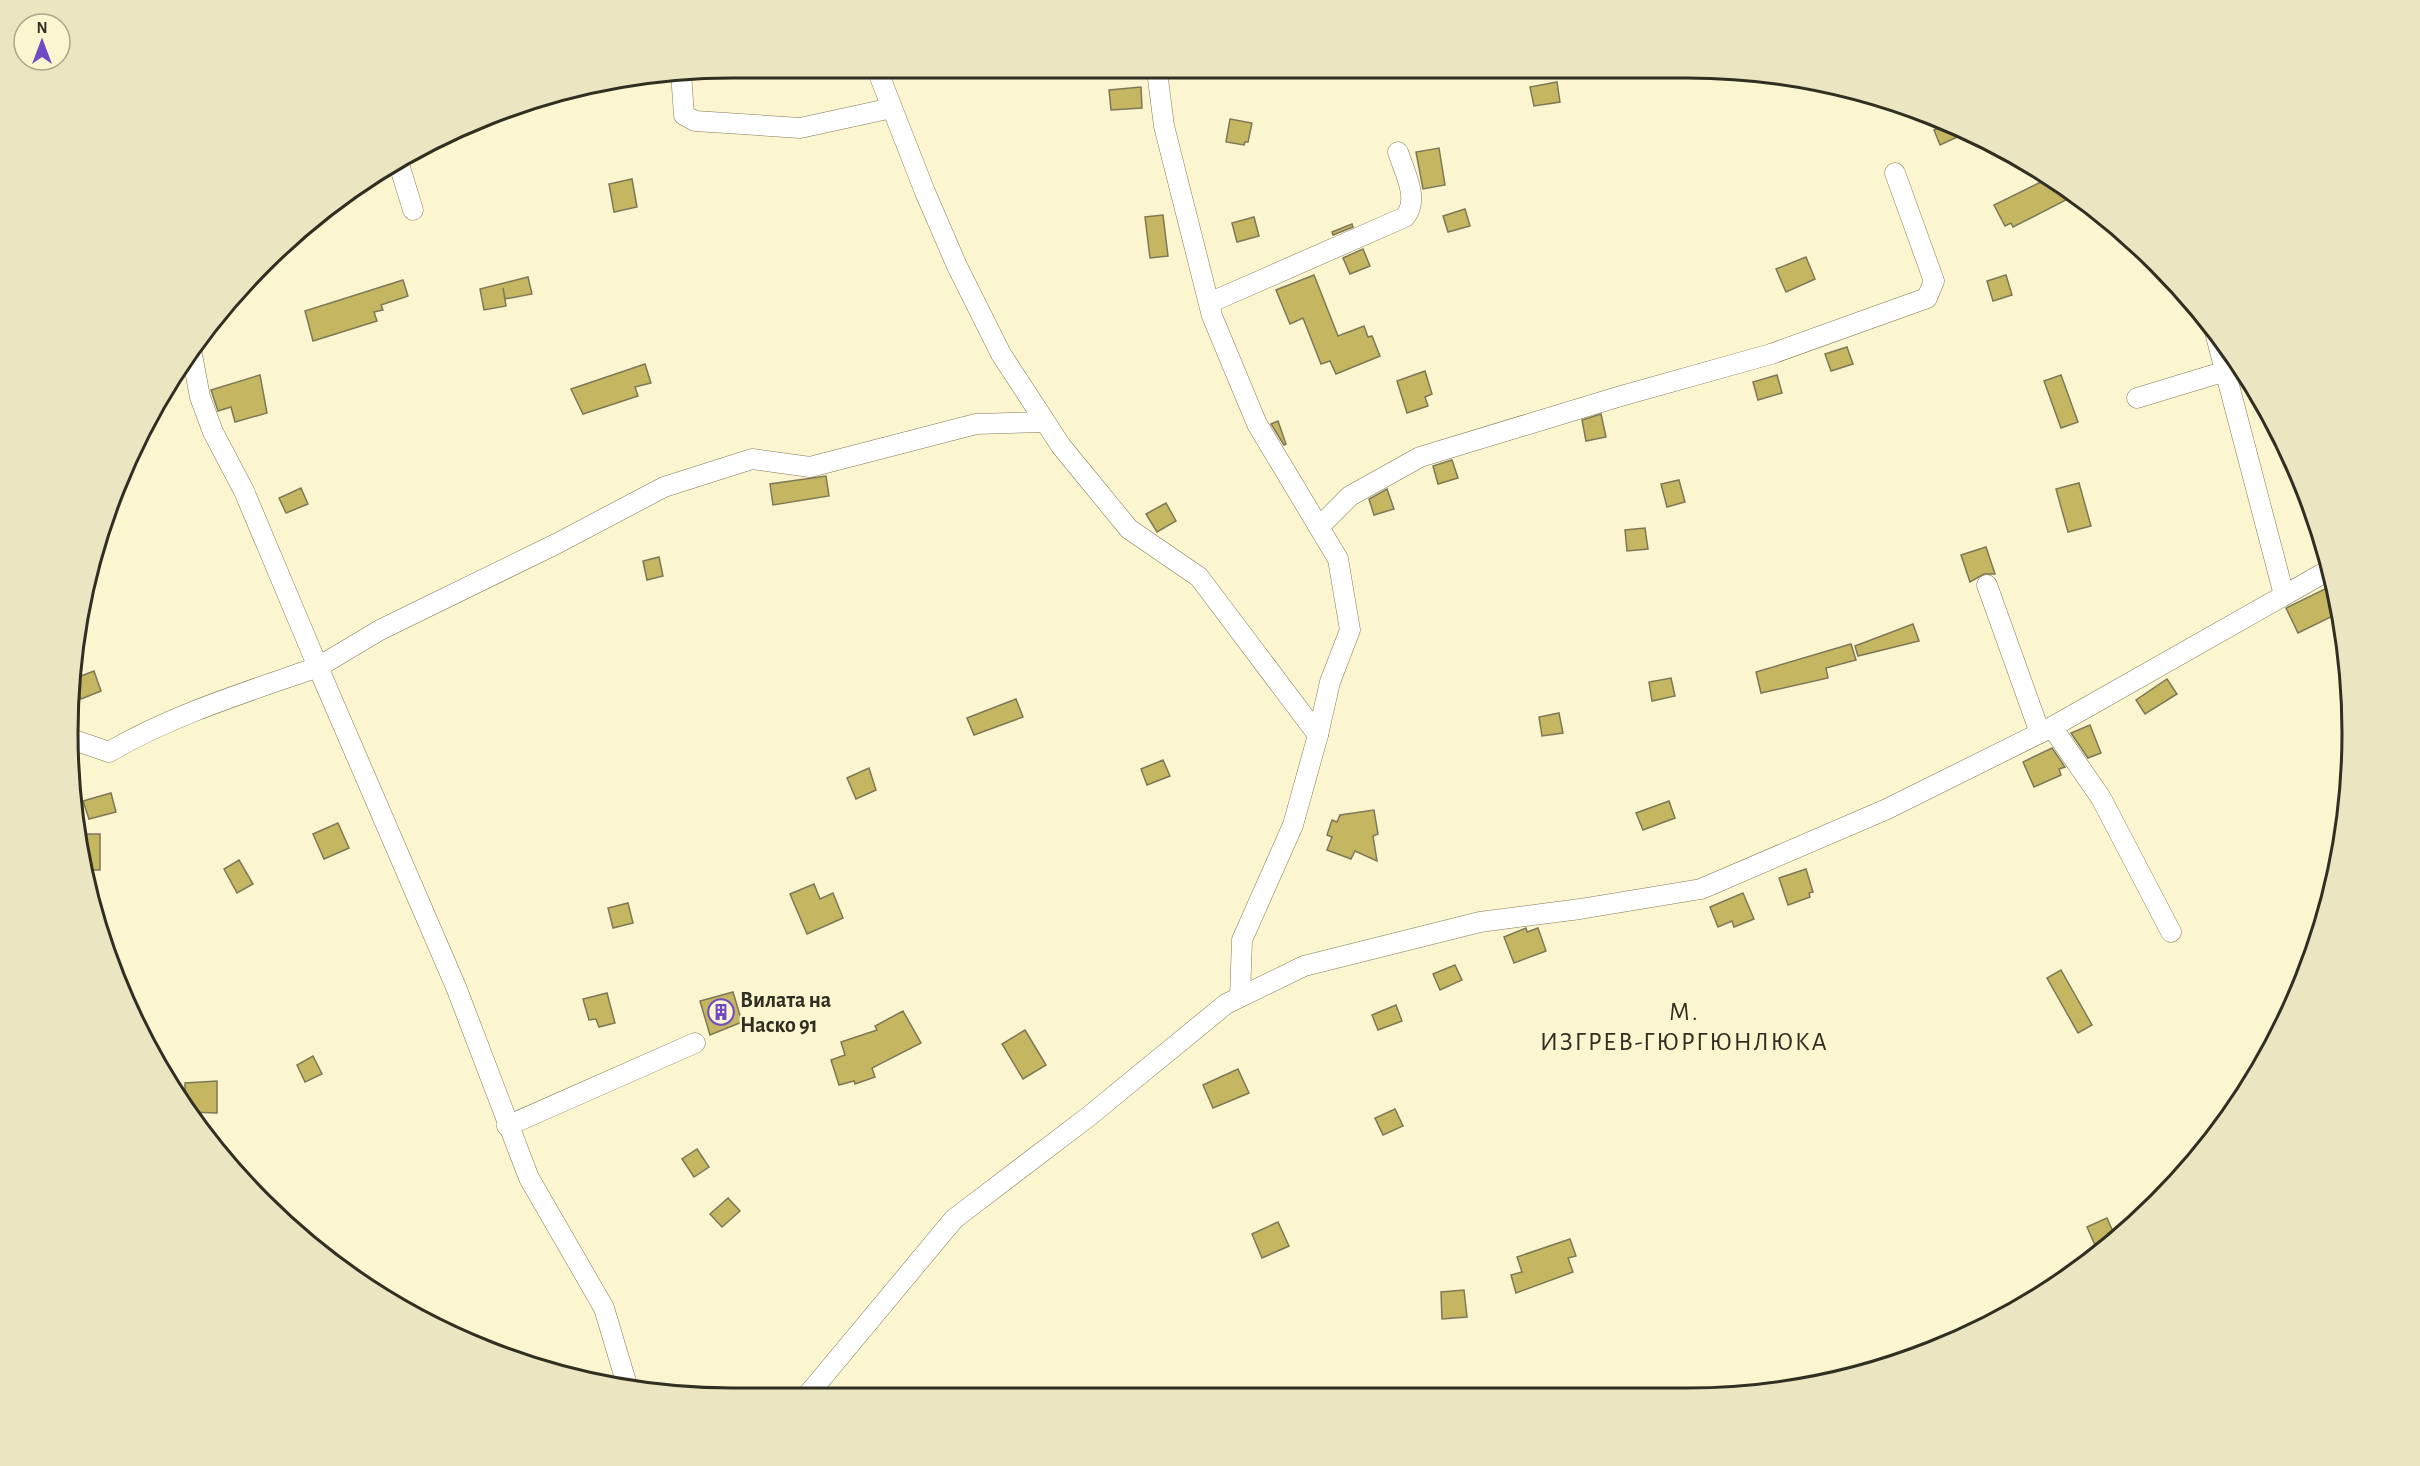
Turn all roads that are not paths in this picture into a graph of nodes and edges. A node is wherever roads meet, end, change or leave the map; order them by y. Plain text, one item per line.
1 (880, 78) edge
2 (1157, 78) edge
3 (682, 80) edge
4 (892, 108) junction
5 (1398, 152) dead end
6 (400, 169) edge
7 (1895, 173) dead end
8 (413, 210) dead end
9 (1209, 303) junction
10 (2221, 354) edge
11 (193, 362) edge
12 (2226, 371) junction
13 (2138, 398) dead end
14 (1045, 422) junction
15 (1319, 527) junction
16 (2322, 574) edge
17 (1987, 585) dead end
18 (2284, 595) junction
19 (318, 667) junction
20 (2046, 730) junction
21 (1318, 735) junction
22 (78, 741) edge
23 (2171, 932) dead end
24 (1240, 997) junction
25 (694, 1043) dead end
26 (507, 1126) junction
27 (625, 1378) edge
28 (814, 1388) edge

1 - 4 street
2 - 9 street
3 - 4 street
4 - 14 street
5 - 9 street
6 - 8 street
7 - 15 street
9 - 15 street
10 - 12 street
11 - 19 street
12 - 13 street
12 - 18 street
14 - 19 street
14 - 21 street
15 - 21 street
16 - 18 street
17 - 20 street
18 - 20 street
19 - 22 street
19 - 26 street
20 - 23 street
20 - 24 street
21 - 24 street
24 - 28 street
25 - 26 street
26 - 27 street

